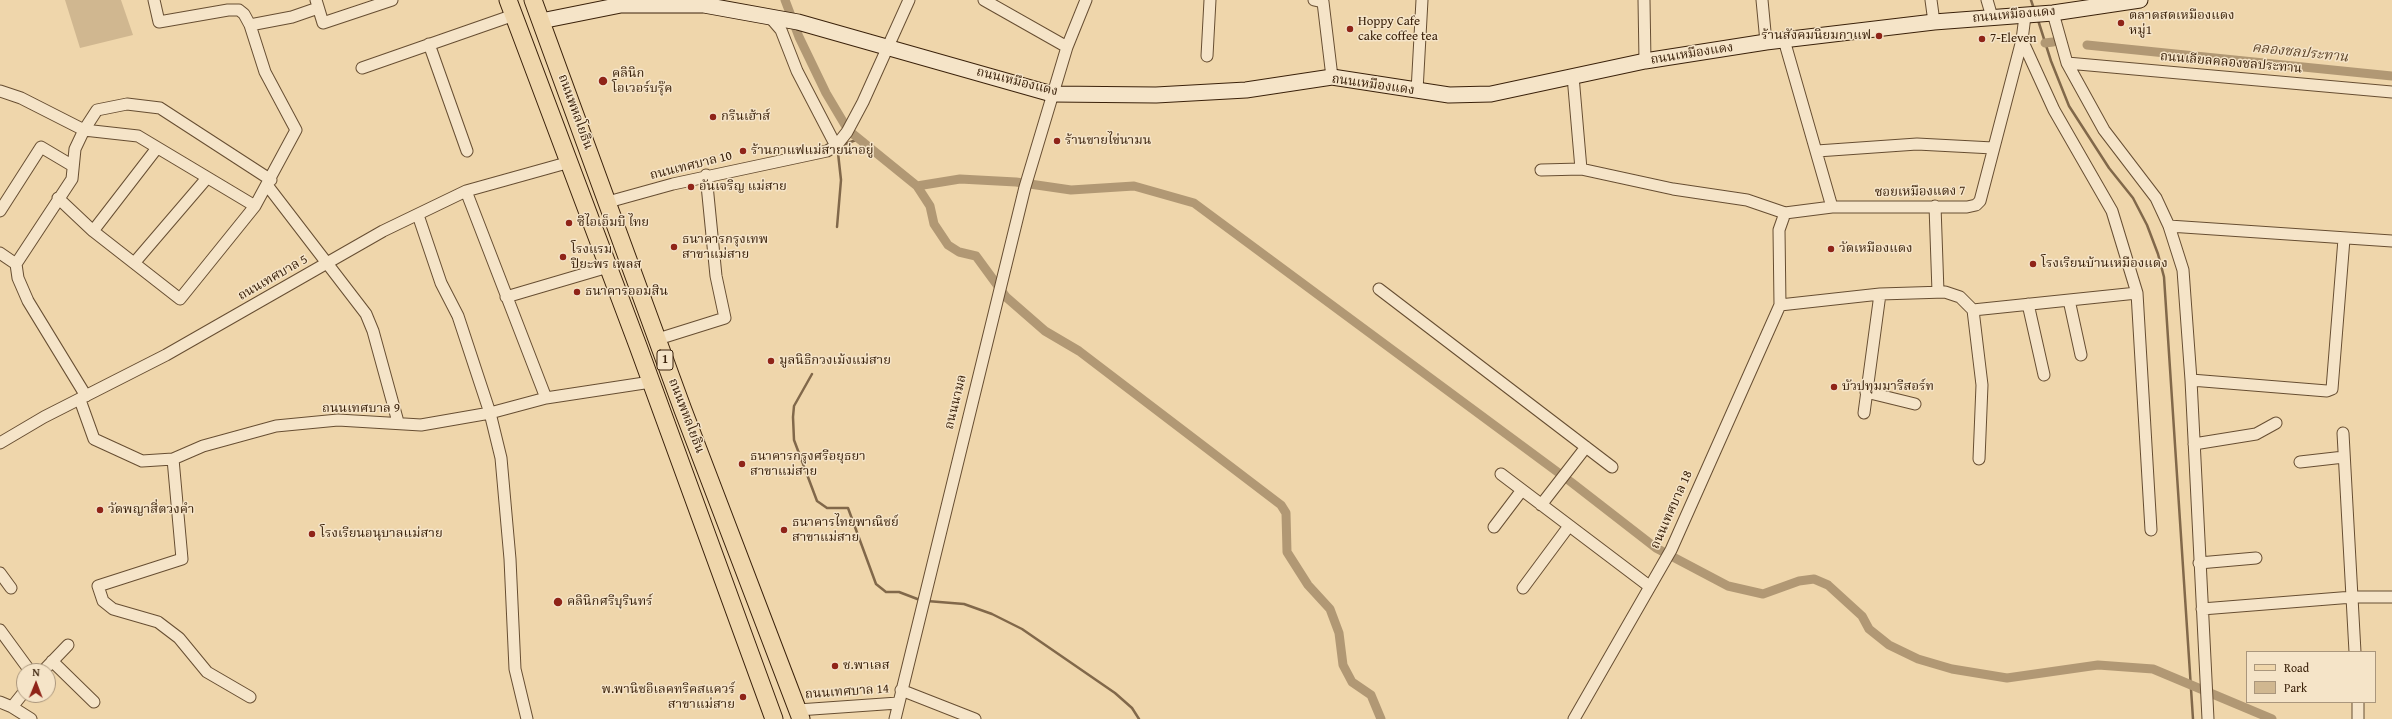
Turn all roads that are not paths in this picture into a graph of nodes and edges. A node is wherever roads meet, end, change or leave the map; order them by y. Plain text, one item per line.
1 (154, 0) edge
2 (392, 0) edge
3 (533, 0) edge
4 (909, 0) edge
5 (984, 0) edge
6 (1086, 0) edge
7 (1210, 0) edge
8 (1314, 0) edge
9 (1422, 0) edge
10 (1644, 0) edge
11 (1762, 0) edge
12 (1931, 0) edge
13 (1987, 0) edge
14 (2140, 0) edge
15 (2102, 3) edge
16 (317, 4) edge
17 (511, 7) edge
18 (2039, 14) junction
19 (772, 17) junction
20 (1992, 17) junction
21 (541, 21) junction
22 (1934, 22) junction
23 (250, 25) junction
24 (1784, 40) junction
25 (2022, 40) junction
26 (1766, 42) junction
27 (429, 44) junction
28 (888, 47) junction
29 (1067, 47) junction
30 (1207, 56) dead end
31 (1646, 61) junction
32 (2068, 63) junction
33 (362, 68) dead end
34 (1573, 76) junction
35 (1332, 77) junction
36 (1417, 90) junction
37 (0, 91) edge
38 (2392, 92) edge
39 (1052, 94) junction
40 (84, 130) junction
41 (841, 139) junction
42 (157, 148) junction
43 (1993, 148) junction
44 (466, 151) dead end
45 (1817, 151) junction
46 (570, 162) junction
47 (73, 166) junction
48 (1581, 169) junction
49 (1541, 170) dead end
50 (706, 175) junction
51 (207, 178) junction
52 (269, 182) junction
53 (466, 191) junction
54 (58, 198) junction
55 (608, 202) junction
56 (255, 206) junction
57 (1935, 206) junction
58 (1832, 207) junction
59 (0, 211) edge
60 (1785, 213) junction
61 (418, 215) junction
62 (2169, 226) junction
63 (92, 231) junction
64 (2344, 239) junction
65 (2392, 241) edge
66 (0, 253) edge
67 (135, 262) junction
68 (327, 262) junction
69 (16, 264) junction
70 (608, 267) junction
71 (1379, 289) dead end
72 (1938, 292) junction
73 (2137, 293) junction
74 (1880, 294) junction
75 (506, 297) junction
76 (2069, 300) junction
77 (2028, 304) junction
78 (1780, 305) junction
79 (1973, 310) junction
80 (658, 340) junction
81 (638, 346) junction
82 (2081, 355) dead end
83 (671, 375) junction
84 (2044, 375) dead end
85 (2191, 380) junction
86 (651, 382) junction
87 (1866, 392) junction
88 (83, 398) junction
89 (546, 398) junction
90 (1915, 404) dead end
91 (490, 413) junction
92 (1864, 413) dead end
93 (398, 422) junction
94 (2276, 423) dead end
95 (2343, 433) dead end
96 (0, 443) edge
97 (2194, 444) junction
98 (1586, 447) junction
99 (2344, 457) junction
100 (173, 459) junction
101 (1979, 459) dead end
102 (2300, 462) dead end
103 (1612, 466) dead end
104 (1501, 474) dead end
105 (1522, 490) junction
106 (1541, 505) junction
107 (1569, 526) junction
108 (1494, 527) dead end
109 (2151, 530) dead end
110 (2256, 558) dead end
111 (2199, 563) junction
112 (0, 573) edge
113 (1649, 586) junction
114 (11, 588) dead end
115 (1523, 588) dead end
116 (2353, 597) junction
117 (2392, 597) edge
118 (2202, 609) junction
119 (0, 630) edge
120 (68, 645) dead end
121 (2355, 651) edge
122 (52, 661) joint
123 (24, 663) edge
124 (901, 690) junction
125 (250, 697) dead end
126 (0, 702) edge
127 (16, 702) edge
128 (94, 702) dead end
129 (898, 703) junction
130 (2358, 703) edge
131 (12, 707) junction
132 (800, 714) edge
133 (31, 719) edge
134 (527, 719) edge
135 (774, 719) edge
136 (895, 719) edge
137 (975, 719) edge
138 (1574, 719) edge
139 (2208, 719) edge
140 (2358, 719) edge

1 - 23 street
2 - 16 street
3 - 21 main road, ถนนพหลโยธิน / 1
4 - 28 street
5 - 29 street
6 - 29 street, ถนนนามล
7 - 30 street
8 - 35 street
9 - 36 street
10 - 31 street
11 - 26 street
12 - 22 street
13 - 20 street
14 - 15 street, ถนนเหมืองแดง
15 - 18 street, ถนนเหมืองแดง
16 - 23 street
17 - 27 street
17 - 46 main road, ถนนพหลโยธิน / 1
18 - 20 street, ถนนเหมืองแดง
18 - 25 street, ซอยเหมืองแดง 7
18 - 32 street
19 - 21 street, ถนนเหมืองแดง
19 - 28 street, ถนนเหมืองแดง
19 - 41 street
20 - 22 street, ถนนเหมืองแดง
21 - 55 main road, ถนนพหลโยธิน / 1
22 - 24 street, ถนนเหมืองแดง
23 - 52 street
24 - 26 street, ถนนเหมืองแดง
24 - 45 street
25 - 43 street, ซอยเหมืองแดง 7
25 - 73 street
26 - 31 street, ถนนเหมืองแดง
27 - 33 street
27 - 44 street
28 - 39 street, ถนนเหมืองแดง
28 - 41 street
29 - 39 street, ถนนนามล
31 - 34 street, ถนนเหมืองแดง
32 - 38 street, ถนนเลียลคลองชลประทาน
32 - 62 street
34 - 36 street, ถนนเหมืองแดง
34 - 48 street
35 - 36 street, ถนนเหมืองแดง
35 - 39 street, ถนนเหมืองแดง
37 - 40 street
39 - 124 street, ถนนนามล
40 - 42 street
40 - 47 street
40 - 52 street
41 - 50 street, ถนนเทศบาล 10
42 - 51 street
42 - 63 street
43 - 45 street
43 - 57 street, ซอยเหมืองแดง 7
45 - 58 street
46 - 53 street, ถนนเทศบาล 5
46 - 70 main road, ถนนพหลโยธิน / 1
47 - 54 street
47 - 59 street
48 - 49 street
48 - 60 street
50 - 55 street, ถนนเทศบาล 10
50 - 80 street
51 - 56 street
51 - 67 street
52 - 56 street
52 - 68 street
53 - 61 street, ถนนเทศบาล 5
53 - 75 street
54 - 63 street
54 - 69 street
55 - 80 main road, ถนนพหลโยธิน / 1
56 - 67 street
57 - 58 street, ซอยเหมืองแดง 7
57 - 72 street
58 - 60 street, ซอยเหมืองแดง 7
60 - 78 street
61 - 68 street, ถนนเทศบาล 5
61 - 91 street
62 - 64 street
62 - 85 street
63 - 67 street
64 - 65 street
64 - 85 street
66 - 69 street
68 - 88 street, ถนนเทศบาล 5
68 - 93 street
69 - 88 street, ถนนเทศบาล 9
70 - 75 street
70 - 81 main road, ถนนพหลโยธิน / 1
71 - 98 street
72 - 74 street
72 - 79 street
73 - 76 street
73 - 109 street
74 - 78 street
74 - 87 street
75 - 89 street
76 - 77 street
76 - 82 street
77 - 79 street
77 - 84 street
78 - 113 street, ถนนเทศบาล 18
79 - 101 street
80 - 81 main road
80 - 83 main road, ถนนพหลโยธิน / 1
81 - 86 main road, ถนนพหลโยธิน / 1
83 - 86 main road
83 - 132 main road, ถนนพหลโยธิน / 1
85 - 97 street
86 - 89 street, ถนนเทศบาล 9
86 - 135 main road, ถนนพหลโยธิน / 1
87 - 90 street
87 - 92 street
88 - 96 street, ถนนเทศบาล 5
88 - 100 street, ถนนเทศบาล 9
89 - 91 street, ถนนเทศบาล 9
91 - 93 street, ถนนเทศบาล 9
91 - 134 street
93 - 100 street, ถนนเทศบาล 9
94 - 97 street
95 - 99 street
97 - 111 street
98 - 103 street
98 - 106 street
99 - 102 street
99 - 116 street
100 - 125 street
104 - 105 street
105 - 106 street
105 - 108 street
106 - 107 street
107 - 113 street
107 - 115 street
110 - 111 street
111 - 118 street
112 - 114 street
113 - 138 street, ถนนเทศบาล 18
116 - 117 street
116 - 118 street
116 - 121 street
118 - 139 street
119 - 123 street
120 - 122 street
122 - 128 street
124 - 129 street, ถนนนามล
124 - 137 street
126 - 131 street
127 - 131 street
129 - 132 street, ถนนเทศบาล 14
129 - 136 street, ถนนนามล
130 - 140 street
131 - 133 street

